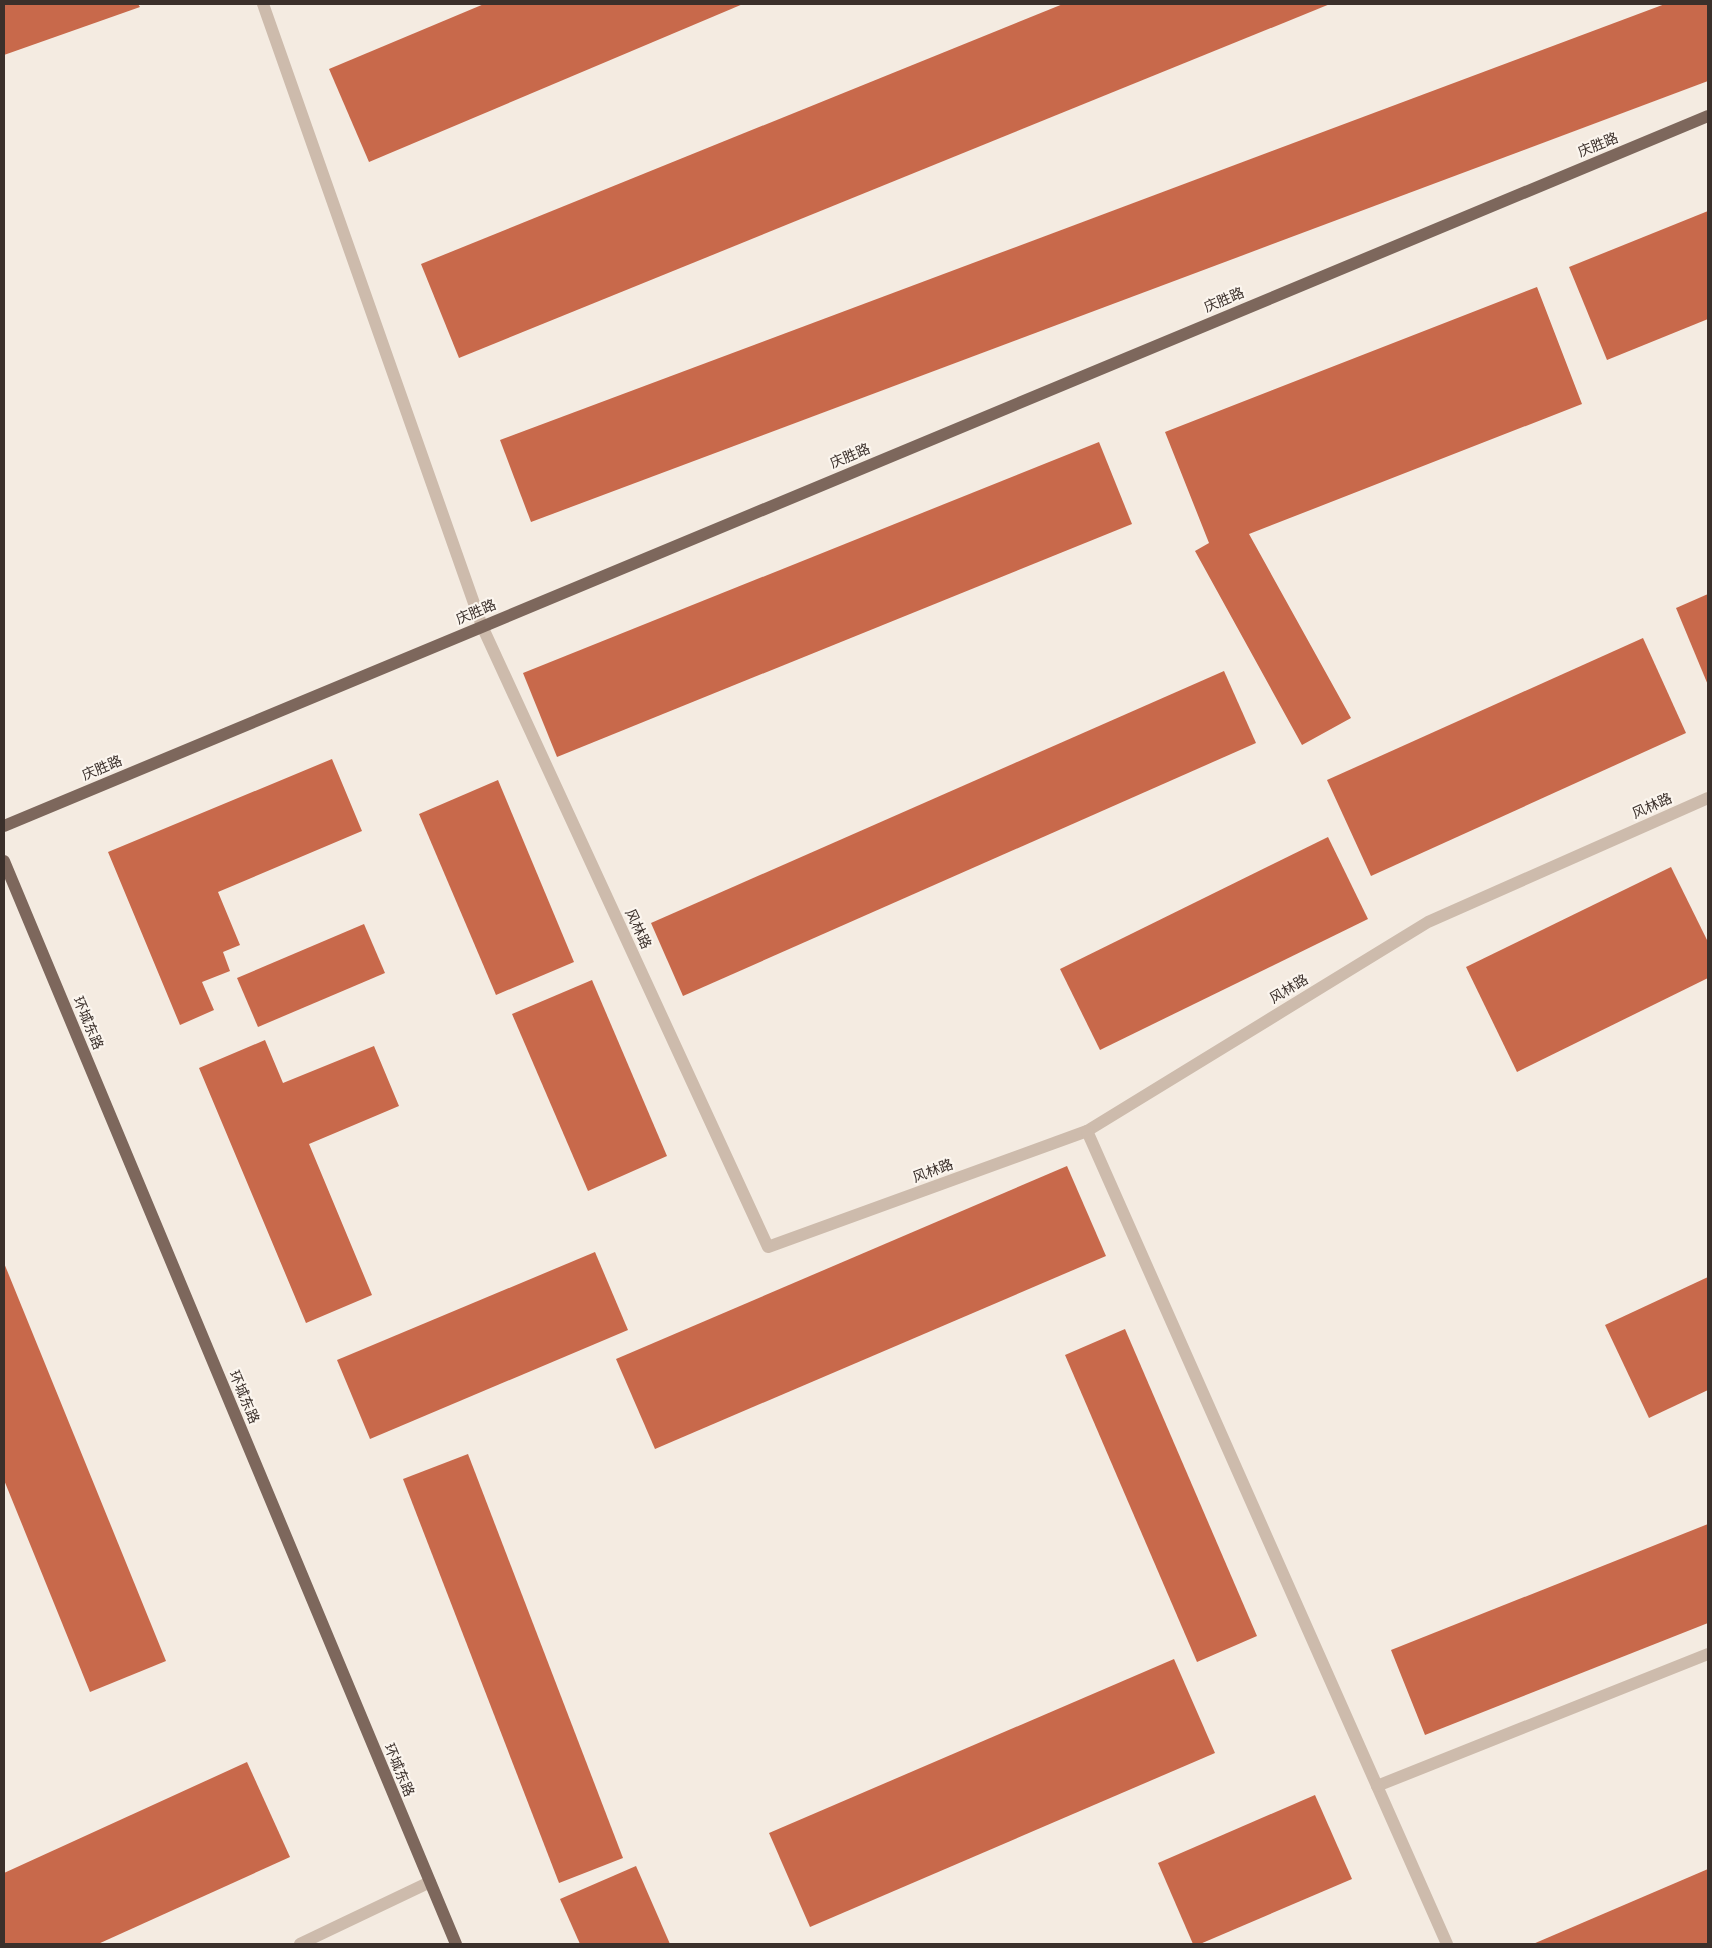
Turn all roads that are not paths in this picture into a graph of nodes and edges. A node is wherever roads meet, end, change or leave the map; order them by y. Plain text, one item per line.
1 (263, 4) edge
2 (1708, 116) edge
3 (482, 626) junction
4 (1708, 798) edge
5 (4, 826) edge
6 (4, 861) edge
7 (1087, 1131) junction
8 (1708, 1654) edge
9 (1377, 1786) junction
10 (430, 1882) junction
11 (300, 1944) edge
12 (456, 1944) edge
13 (1447, 1944) edge

1 - 3 street
2 - 3 main road, 庆胜路
3 - 5 main road, 庆胜路
3 - 7 street, 风林路
4 - 7 street, 风林路
6 - 10 main road, 环城东路
7 - 9 street
8 - 9 street
9 - 13 street
10 - 11 street
10 - 12 main road, 环城东路

